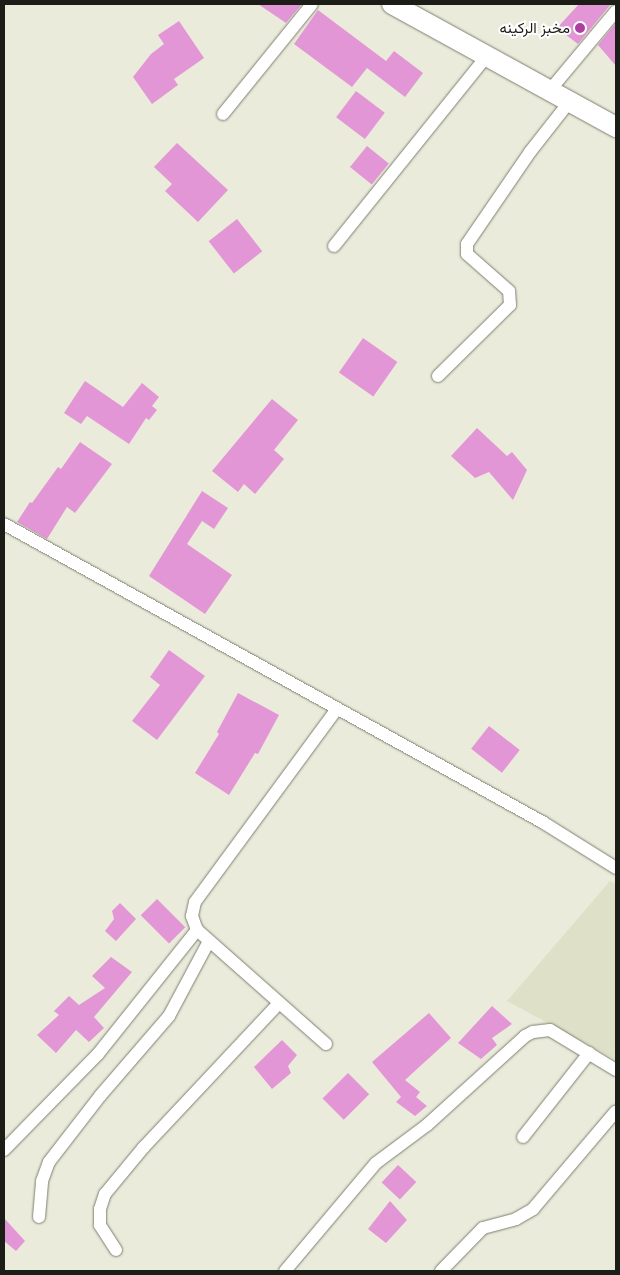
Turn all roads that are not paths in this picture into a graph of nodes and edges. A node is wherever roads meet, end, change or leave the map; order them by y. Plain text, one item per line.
1 (312, 4) edge
2 (392, 4) edge
3 (616, 11) edge
4 (486, 57) junction
5 (550, 90) junction
6 (570, 101) junction
7 (223, 114) dead end
8 (616, 127) edge
9 (334, 246) dead end
10 (438, 376) dead end
11 (4, 524) edge
12 (336, 710) junction
13 (616, 868) edge
14 (198, 930) junction
15 (209, 941) junction
16 (278, 1004) junction
17 (326, 1044) dead end
18 (589, 1053) junction
19 (616, 1070) edge
20 (616, 1110) edge
21 (523, 1137) dead end
22 (4, 1150) edge
23 (39, 1217) dead end
24 (116, 1250) dead end
25 (285, 1271) edge
26 (441, 1271) edge

1 - 7 street
2 - 4 main road
3 - 5 street
4 - 5 main road
4 - 9 street
5 - 6 main road
6 - 8 main road
6 - 10 street
11 - 12 street
12 - 13 street
12 - 14 street
14 - 15 street
14 - 22 street
15 - 16 street
15 - 23 street
16 - 17 street
16 - 24 street
18 - 19 street
18 - 21 street
18 - 25 street
20 - 26 street

